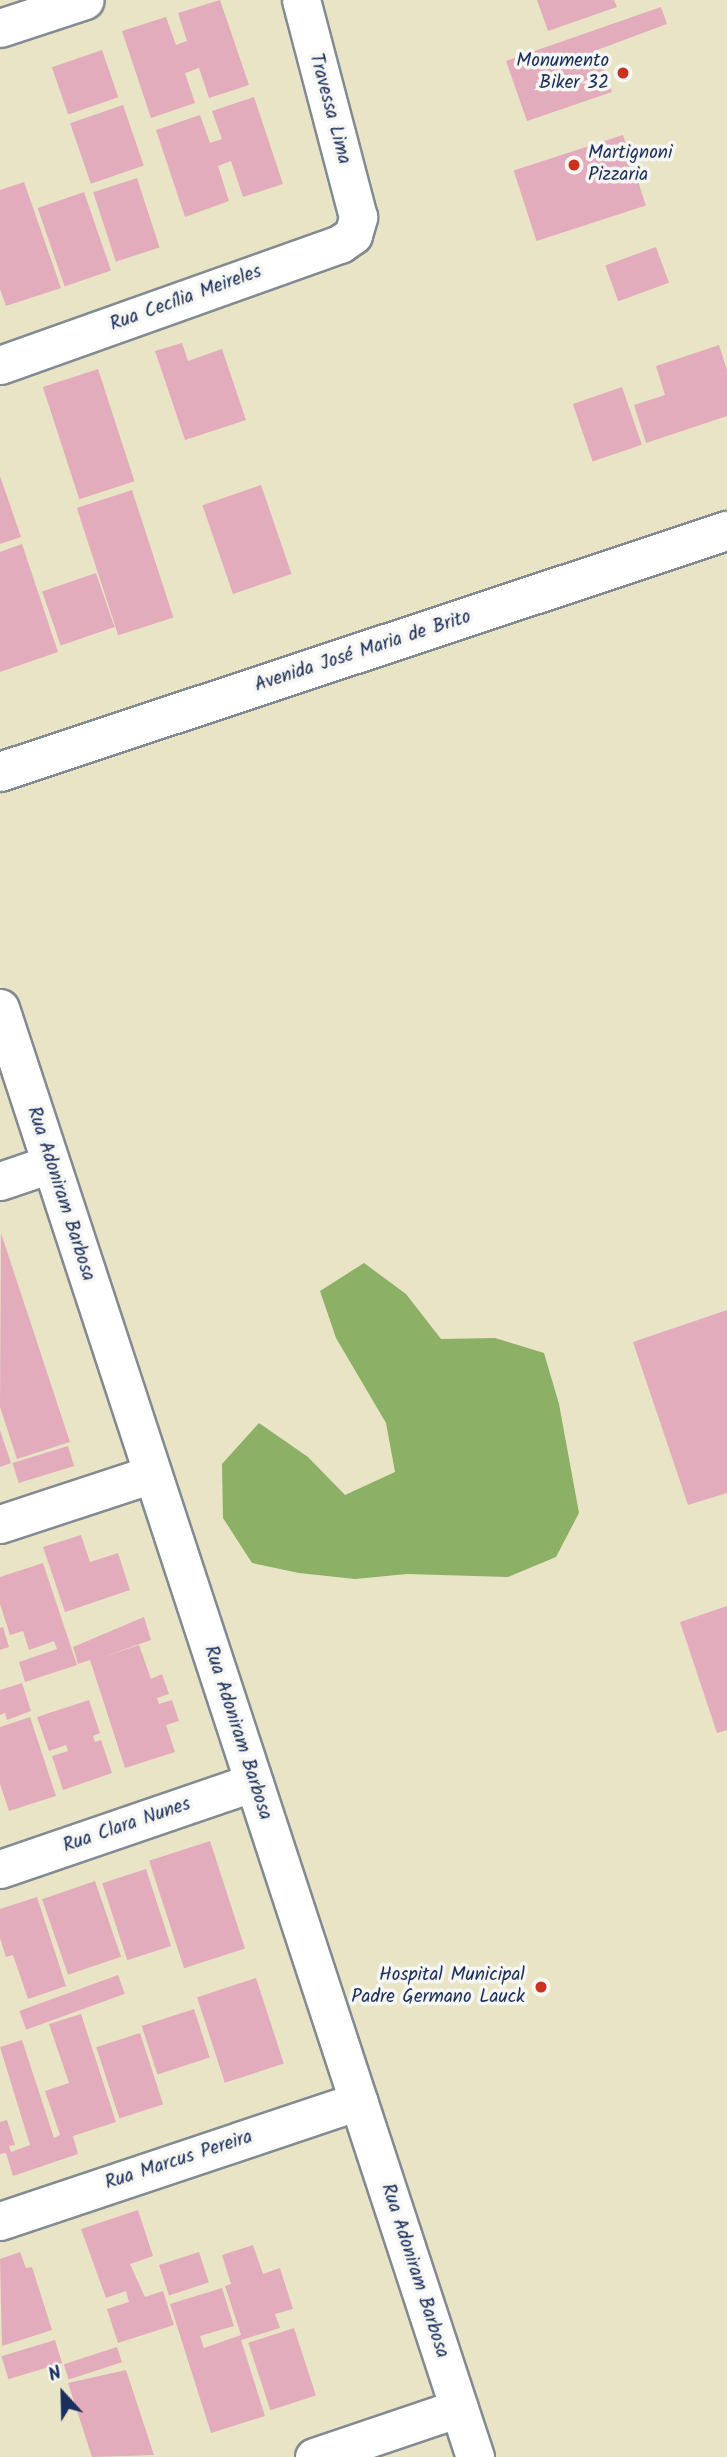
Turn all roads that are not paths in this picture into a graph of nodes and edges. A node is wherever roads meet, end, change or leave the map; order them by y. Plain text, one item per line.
1 (85, 0) edge
2 (300, 0) edge
3 (0, 28) edge
4 (358, 217) joint
5 (0, 365) edge
6 (727, 531) edge
7 (0, 772) edge
8 (0, 1008) edge
9 (50, 1164) junction
10 (0, 1181) edge
11 (152, 1474) junction
12 (0, 1524) edge
13 (254, 1782) junction
14 (0, 1869) edge
15 (358, 2101) junction
16 (0, 2221) edge
17 (459, 2408) junction
18 (314, 2457) edge
19 (475, 2457) edge

1 - 3 street
2 - 4 street, Travessa Lima
4 - 5 street, Rua Cecília Meireles
6 - 7 main road, Avenida José Maria de Brito
8 - 9 street, Rua Adoniram Barbosa
9 - 10 street
9 - 11 street, Rua Adoniram Barbosa
11 - 12 street
11 - 13 street, Rua Adoniram Barbosa
13 - 14 street, Rua Clara Nunes
13 - 15 street, Rua Adoniram Barbosa
15 - 16 street, Rua Marcus Pereira
15 - 17 street, Rua Adoniram Barbosa
17 - 18 street
17 - 19 street, Rua Adoniram Barbosa

